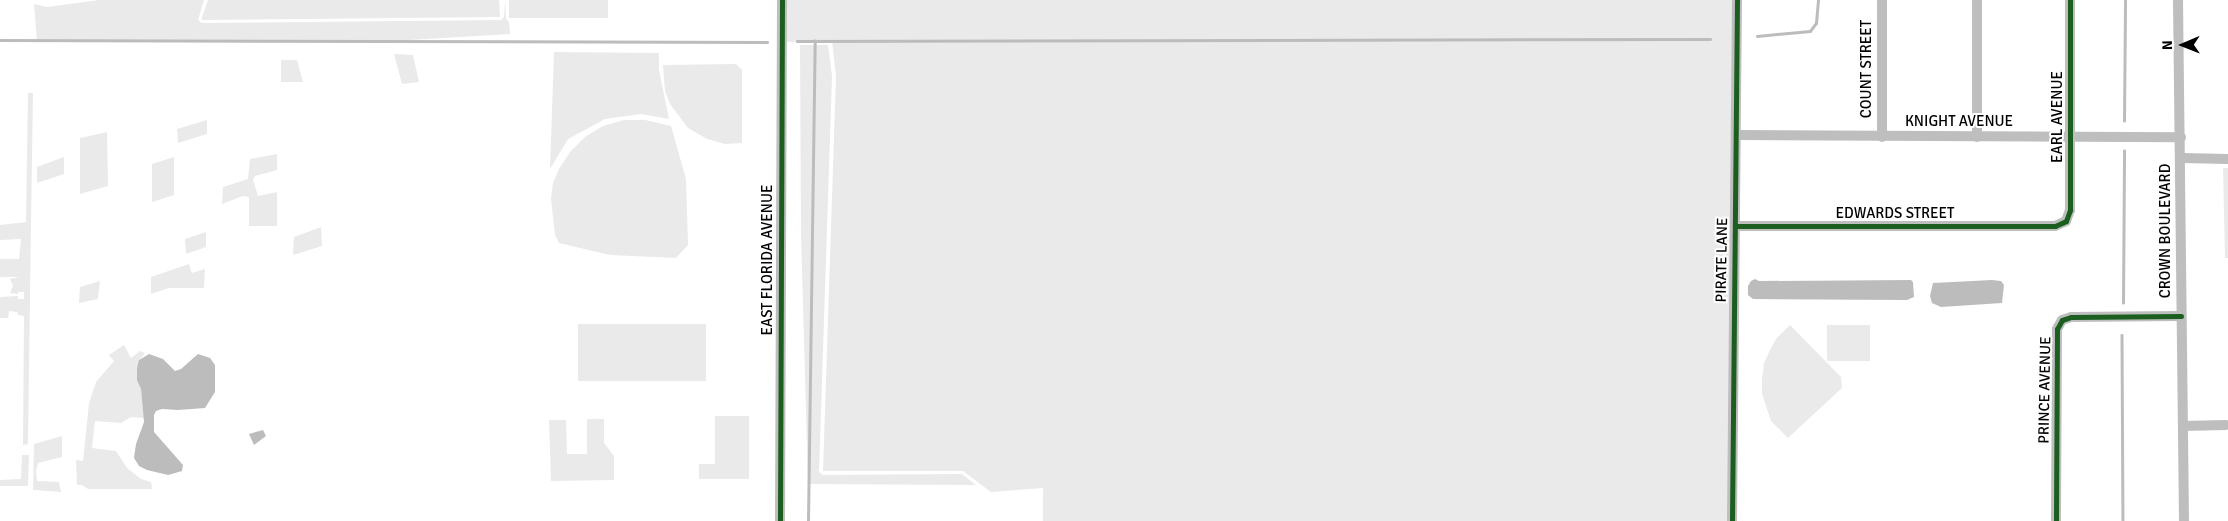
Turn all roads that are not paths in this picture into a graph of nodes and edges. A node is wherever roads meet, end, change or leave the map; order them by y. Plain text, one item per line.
1 (782, 0) edge
2 (1737, 0) edge
3 (1882, 0) edge
4 (1977, 0) edge
5 (2070, 0) edge
6 (2178, 0) edge
7 (1736, 135) junction
8 (1882, 137) junction
9 (1977, 137) junction
10 (2181, 137) junction
11 (2070, 138) junction
12 (2181, 158) junction
13 (2228, 159) edge
14 (1735, 226) junction
15 (2055, 226) joint
16 (2181, 316) junction
17 (2226, 425) dead end
18 (2183, 426) junction
19 (780, 521) edge
20 (1732, 521) edge
21 (2056, 521) edge
22 (2184, 521) edge

1 - 19 street, EAST FLORIDA AVENUE
2 - 7 street, PIRATE LANE
3 - 8 street, COUNT STREET
4 - 9 street
5 - 11 street, EARL AVENUE
6 - 10 street, CROWN BOULEVARD
7 - 8 street, KNIGHT AVENUE
7 - 14 street, PIRATE LANE
8 - 9 street, KNIGHT AVENUE
9 - 11 street, KNIGHT AVENUE
10 - 11 street, KNIGHT AVENUE
10 - 12 street, CROWN BOULEVARD
11 - 15 street, EARL AVENUE
12 - 13 street
12 - 16 street, CROWN BOULEVARD
14 - 15 street, EDWARDS STREET
14 - 20 street, PIRATE LANE
16 - 18 street, CROWN BOULEVARD
16 - 21 street, PRINCE AVENUE
17 - 18 street
18 - 22 street, CROWN BOULEVARD

